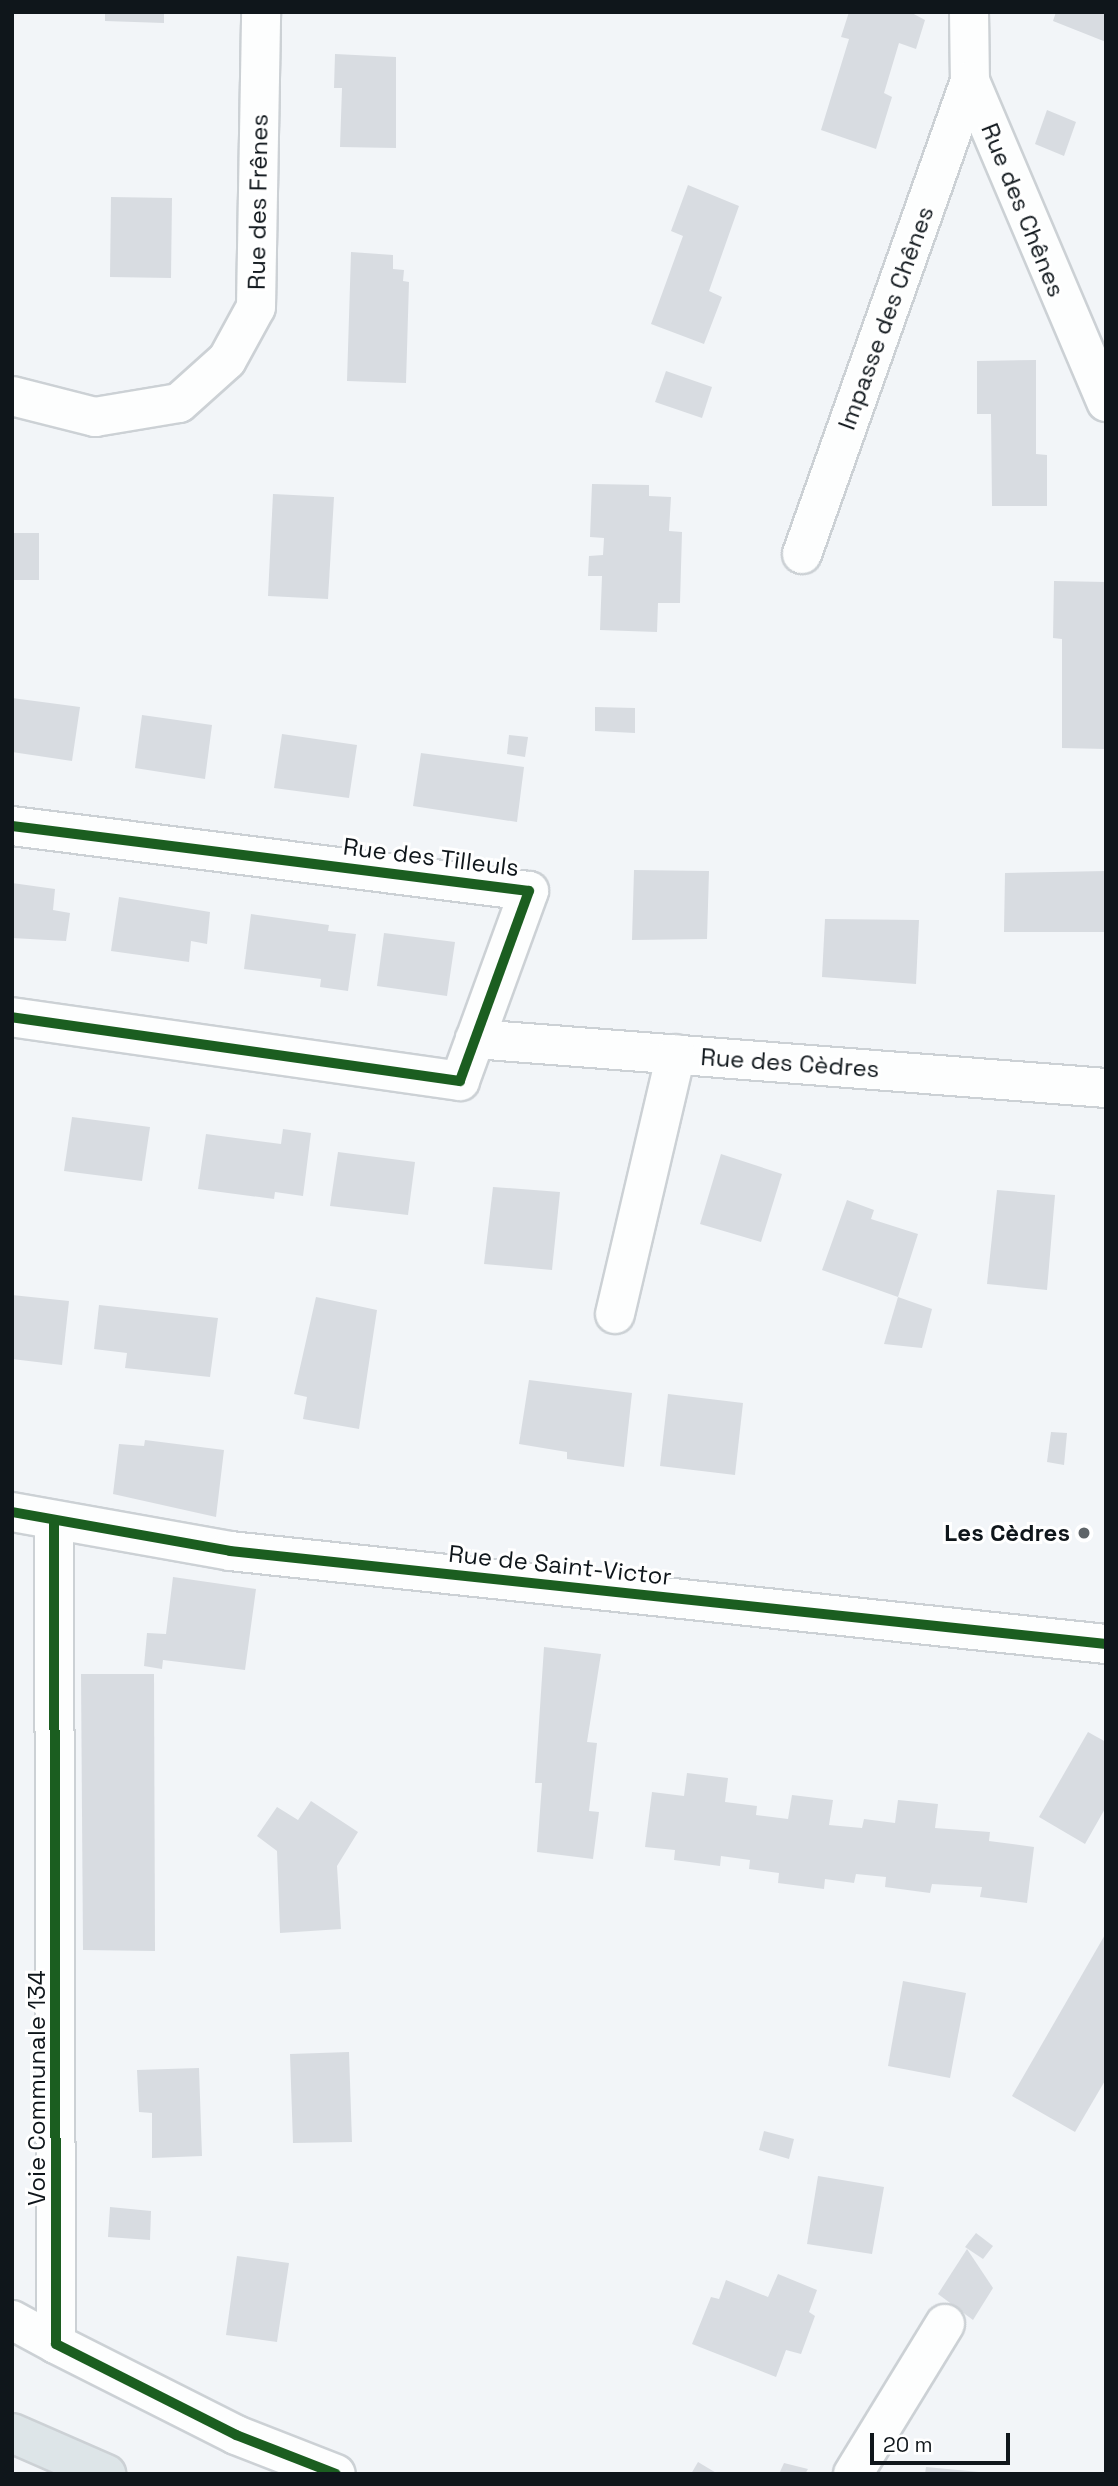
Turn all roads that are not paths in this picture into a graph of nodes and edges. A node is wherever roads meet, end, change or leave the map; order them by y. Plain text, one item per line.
1 (261, 12) edge
2 (969, 12) edge
3 (970, 81) junction
4 (12, 396) edge
5 (1106, 402) edge
6 (802, 554) dead end
7 (12, 827) edge
8 (12, 1017) edge
9 (475, 1039) junction
10 (676, 1054) junction
11 (1106, 1088) edge
12 (615, 1314) dead end
13 (12, 1512) edge
14 (54, 1523) junction
15 (1105, 1637) edge
16 (12, 2320) edge
17 (945, 2324) dead end
18 (56, 2344) junction
19 (12, 2433) edge
20 (106, 2474) edge
21 (336, 2474) edge
22 (853, 2474) edge

1 - 4 street, Rue des Frênes
2 - 3 street, Rue des Chênes
3 - 5 street, Rue des Chênes
3 - 6 street, Impasse des Chênes
7 - 9 street, Rue des Tilleuls
8 - 9 street, Rue des Tilleuls
9 - 10 street, Rue des Cèdres
10 - 11 street, Rue des Cèdres
10 - 12 street
13 - 14 street, Rue de Saint-Victor
14 - 15 street, Rue de Saint-Victor
14 - 18 street, Voie Communale 134
16 - 18 street
17 - 22 street
18 - 21 street
19 - 20 main road

